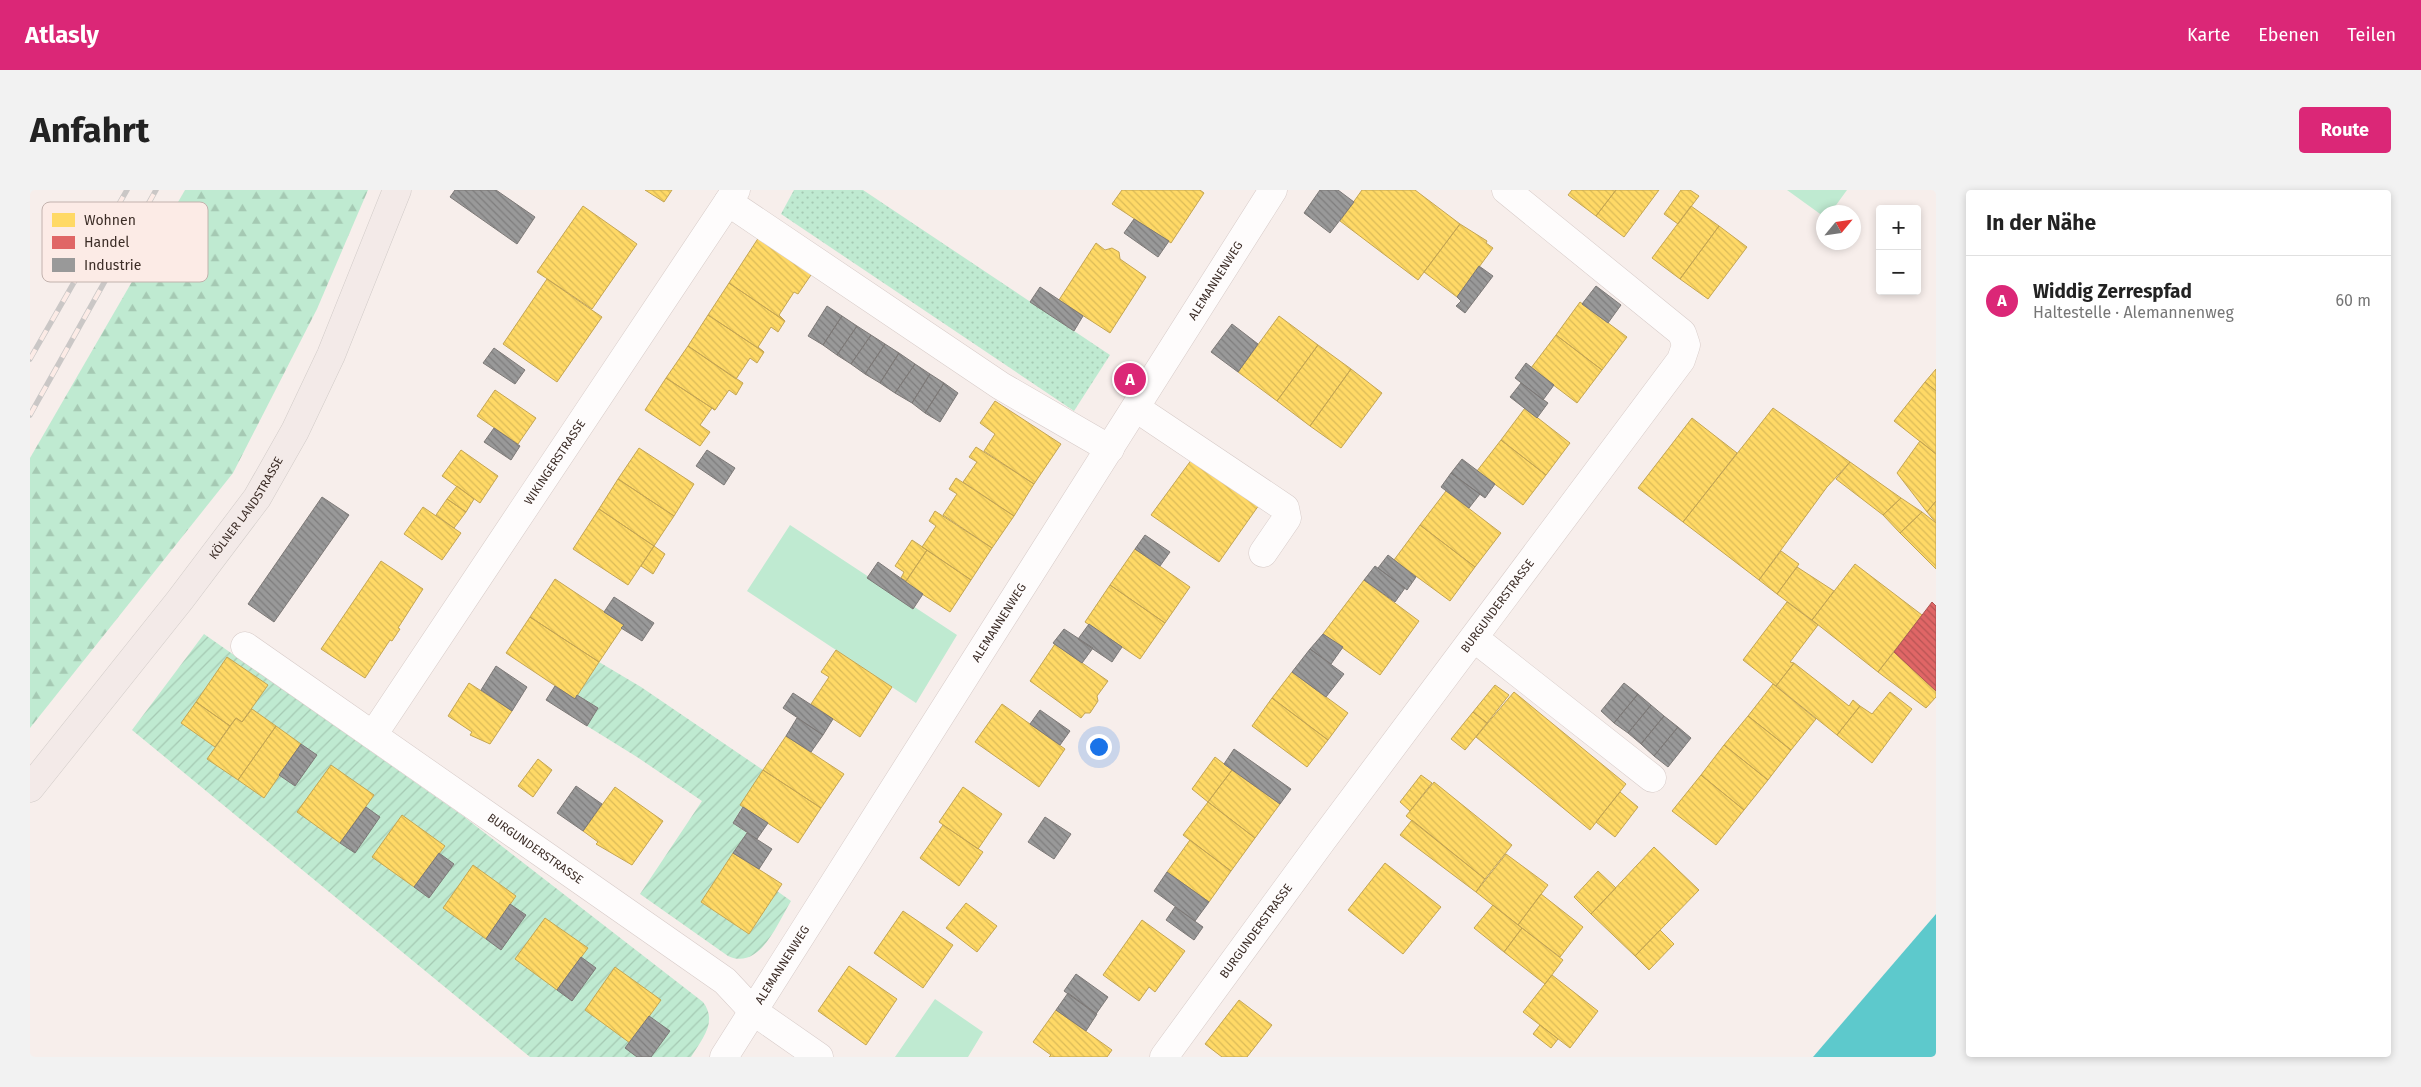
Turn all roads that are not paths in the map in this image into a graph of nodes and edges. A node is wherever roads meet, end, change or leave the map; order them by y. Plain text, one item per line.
1 (397, 190) edge
2 (1273, 190) edge
3 (1506, 190) edge
4 (732, 196) edge
5 (1136, 408) junction
6 (1110, 449) junction
7 (1264, 553) dead end
8 (1474, 638) junction
9 (245, 646) dead end
10 (373, 735) junction
11 (1652, 778) dead end
12 (30, 788) edge
13 (753, 1011) junction
14 (724, 1057) edge
15 (819, 1057) edge
16 (1164, 1057) edge

1 - 12 main road, KÖLNER LANDSTRASSE
2 - 5 street, ALEMANNENWEG
3 - 8 street, BURGUNDERSTRASSE
4 - 6 street
4 - 10 street, WIKINGERSTRASSE
5 - 6 street, ALEMANNENWEG
5 - 7 street
6 - 13 street, ALEMANNENWEG
8 - 11 street
8 - 16 street, BURGUNDERSTRASSE
9 - 10 street, BURGUNDERSTRASSE
10 - 13 street, BURGUNDERSTRASSE
13 - 14 street, ALEMANNENWEG
13 - 15 street, BURGUNDERSTRASSE

